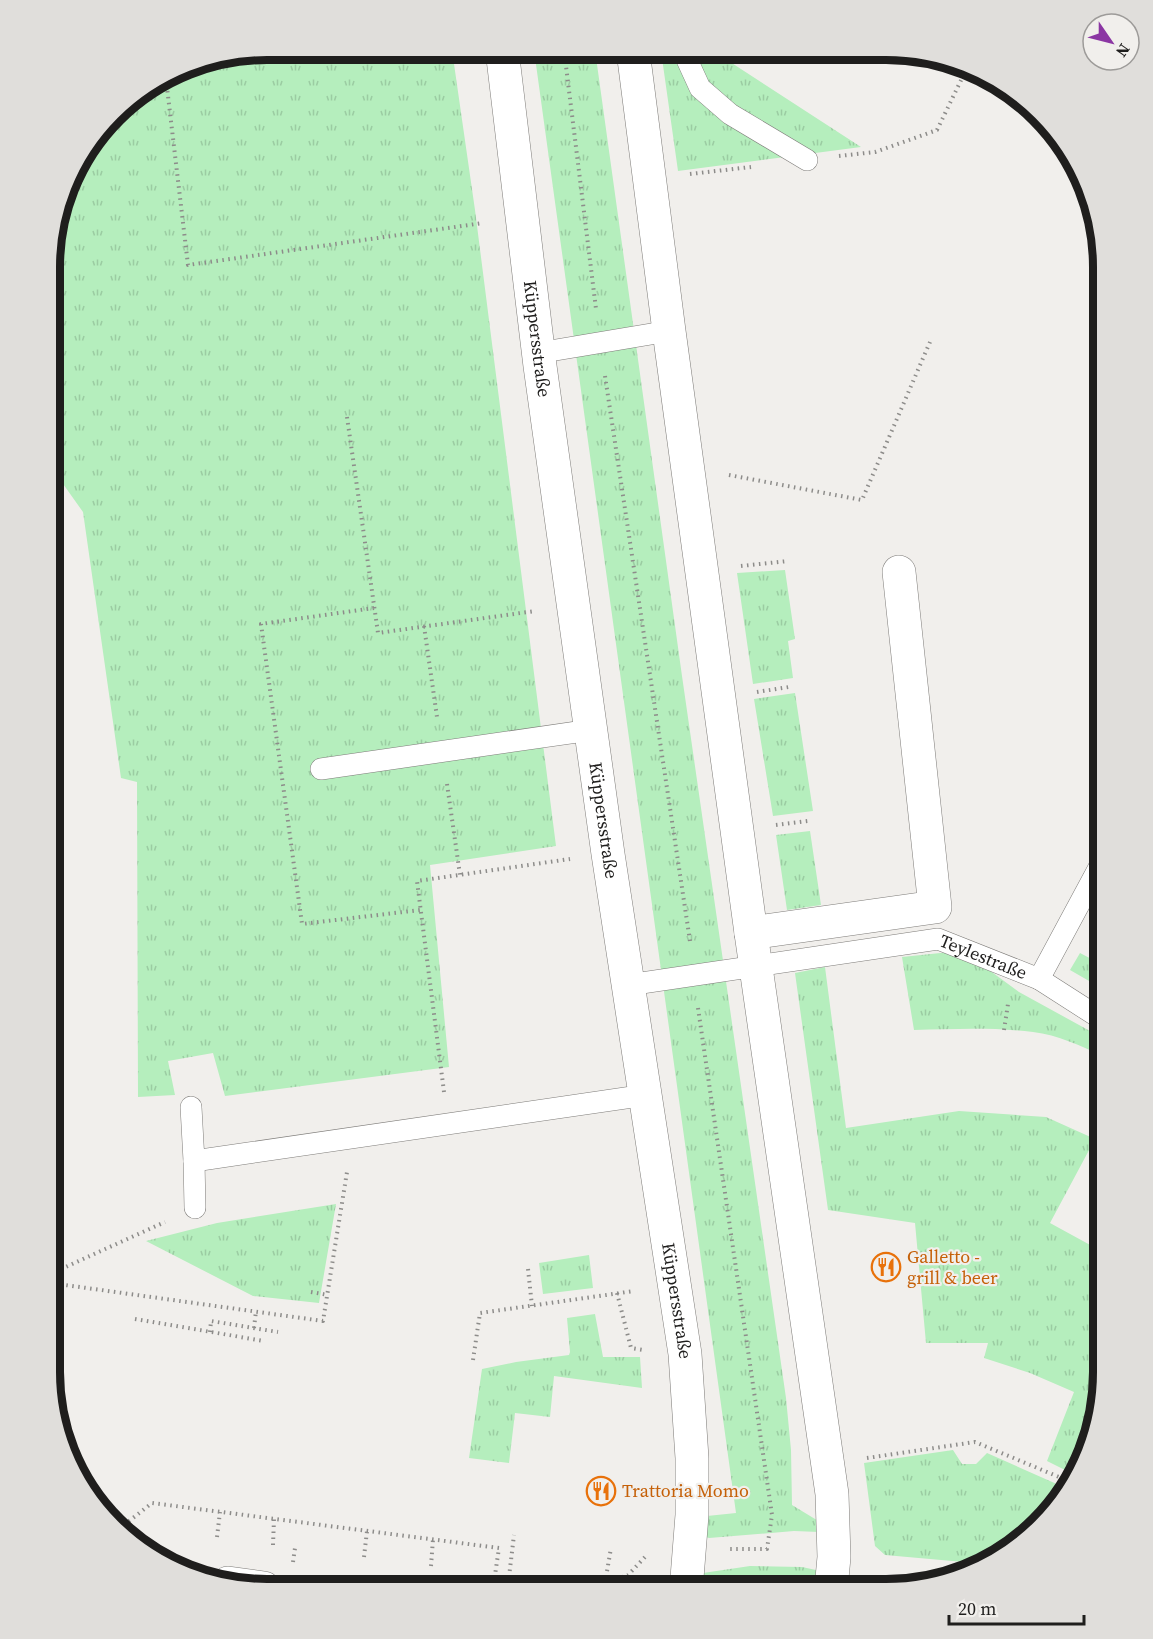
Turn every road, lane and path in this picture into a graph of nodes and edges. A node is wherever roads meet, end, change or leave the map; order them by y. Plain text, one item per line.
1 (503, 60) edge
2 (565, 60) edge
3 (634, 60) edge
4 (687, 60) edge
5 (167, 86) edge
6 (807, 160) dead end
7 (522, 218) junction
8 (669, 331) junction
9 (600, 342) junction
10 (930, 342) dead end
11 (538, 353) junction
12 (347, 417) dead end
13 (725, 475) dead end
14 (788, 561) dead end
15 (737, 567) dead end
16 (899, 572) dead end
17 (536, 610) dead end
18 (789, 687) dead end
19 (756, 692) dead end
20 (591, 730) junction
21 (321, 769) dead end
22 (808, 821) dead end
23 (775, 825) dead end
24 (572, 859) dead end
25 (1093, 879) edge
26 (751, 933) junction
27 (756, 965) junction
28 (693, 975) junction
29 (1039, 979) junction
30 (628, 985) junction
31 (1093, 1014) edge
32 (646, 1095) junction
33 (191, 1107) dead end
34 (448, 1125) junction
35 (352, 1139) junction
36 (194, 1161) junction
37 (195, 1208) joint
38 (528, 1269) dead end
39 (60, 1270) edge
40 (60, 1284) edge
41 (634, 1291) dead end
42 (311, 1292) dead end
43 (617, 1293) junction
44 (328, 1295) junction
45 (532, 1306) junction
46 (256, 1311) junction
47 (135, 1319) dead end
48 (254, 1328) junction
49 (210, 1332) junction
50 (278, 1332) dead end
51 (264, 1341) dead end
52 (649, 1350) dead end
53 (473, 1360) dead end
54 (857, 1459) dead end
55 (1063, 1479) edge
56 (220, 1512) junction
57 (274, 1519) junction
58 (127, 1523) edge
59 (367, 1531) junction
60 (514, 1534) dead end
61 (217, 1537) dead end
62 (433, 1539) junction
63 (273, 1545) dead end
64 (611, 1548) dead end
65 (767, 1550) dead end
66 (364, 1557) dead end
67 (431, 1566) dead end
68 (495, 1575) dead end
69 (509, 1577) dead end
70 (606, 1579) edge
71 (685, 1579) edge
72 (832, 1579) edge

1 - 7 street, Küppersstraße
2 - 9 path
3 - 8 street
4 - 6 lane
5 - 7 path
7 - 11 street, Küppersstraße
8 - 9 lane
8 - 26 street
9 - 11 lane
9 - 28 path
10 - 13 path
11 - 20 street, Küppersstraße
12 - 17 path
14 - 15 path
16 - 26 street
18 - 19 path
20 - 21 lane
20 - 30 street, Küppersstraße
22 - 23 path
24 - 34 path
25 - 29 lane, Teylestraße
26 - 27 street
27 - 28 lane, Teylestraße
27 - 29 lane, Teylestraße
27 - 72 street
28 - 30 lane, Teylestraße
28 - 65 path
29 - 31 lane
30 - 32 street, Küppersstraße
32 - 34 lane
32 - 71 street, Küppersstraße
33 - 36 lane
34 - 35 lane
35 - 36 lane
35 - 44 path
36 - 37 lane
37 - 39 path
38 - 45 path
40 - 46 path
41 - 43 path
42 - 44 path
43 - 45 path
43 - 52 path
44 - 46 path
45 - 53 path
46 - 48 path
47 - 49 path
48 - 49 path
48 - 50 path
49 - 51 path
54 - 55 path
56 - 57 path
56 - 58 path
56 - 61 path
57 - 59 path
57 - 63 path
59 - 62 path
59 - 66 path
60 - 69 path
62 - 67 path
62 - 68 path
64 - 70 path

